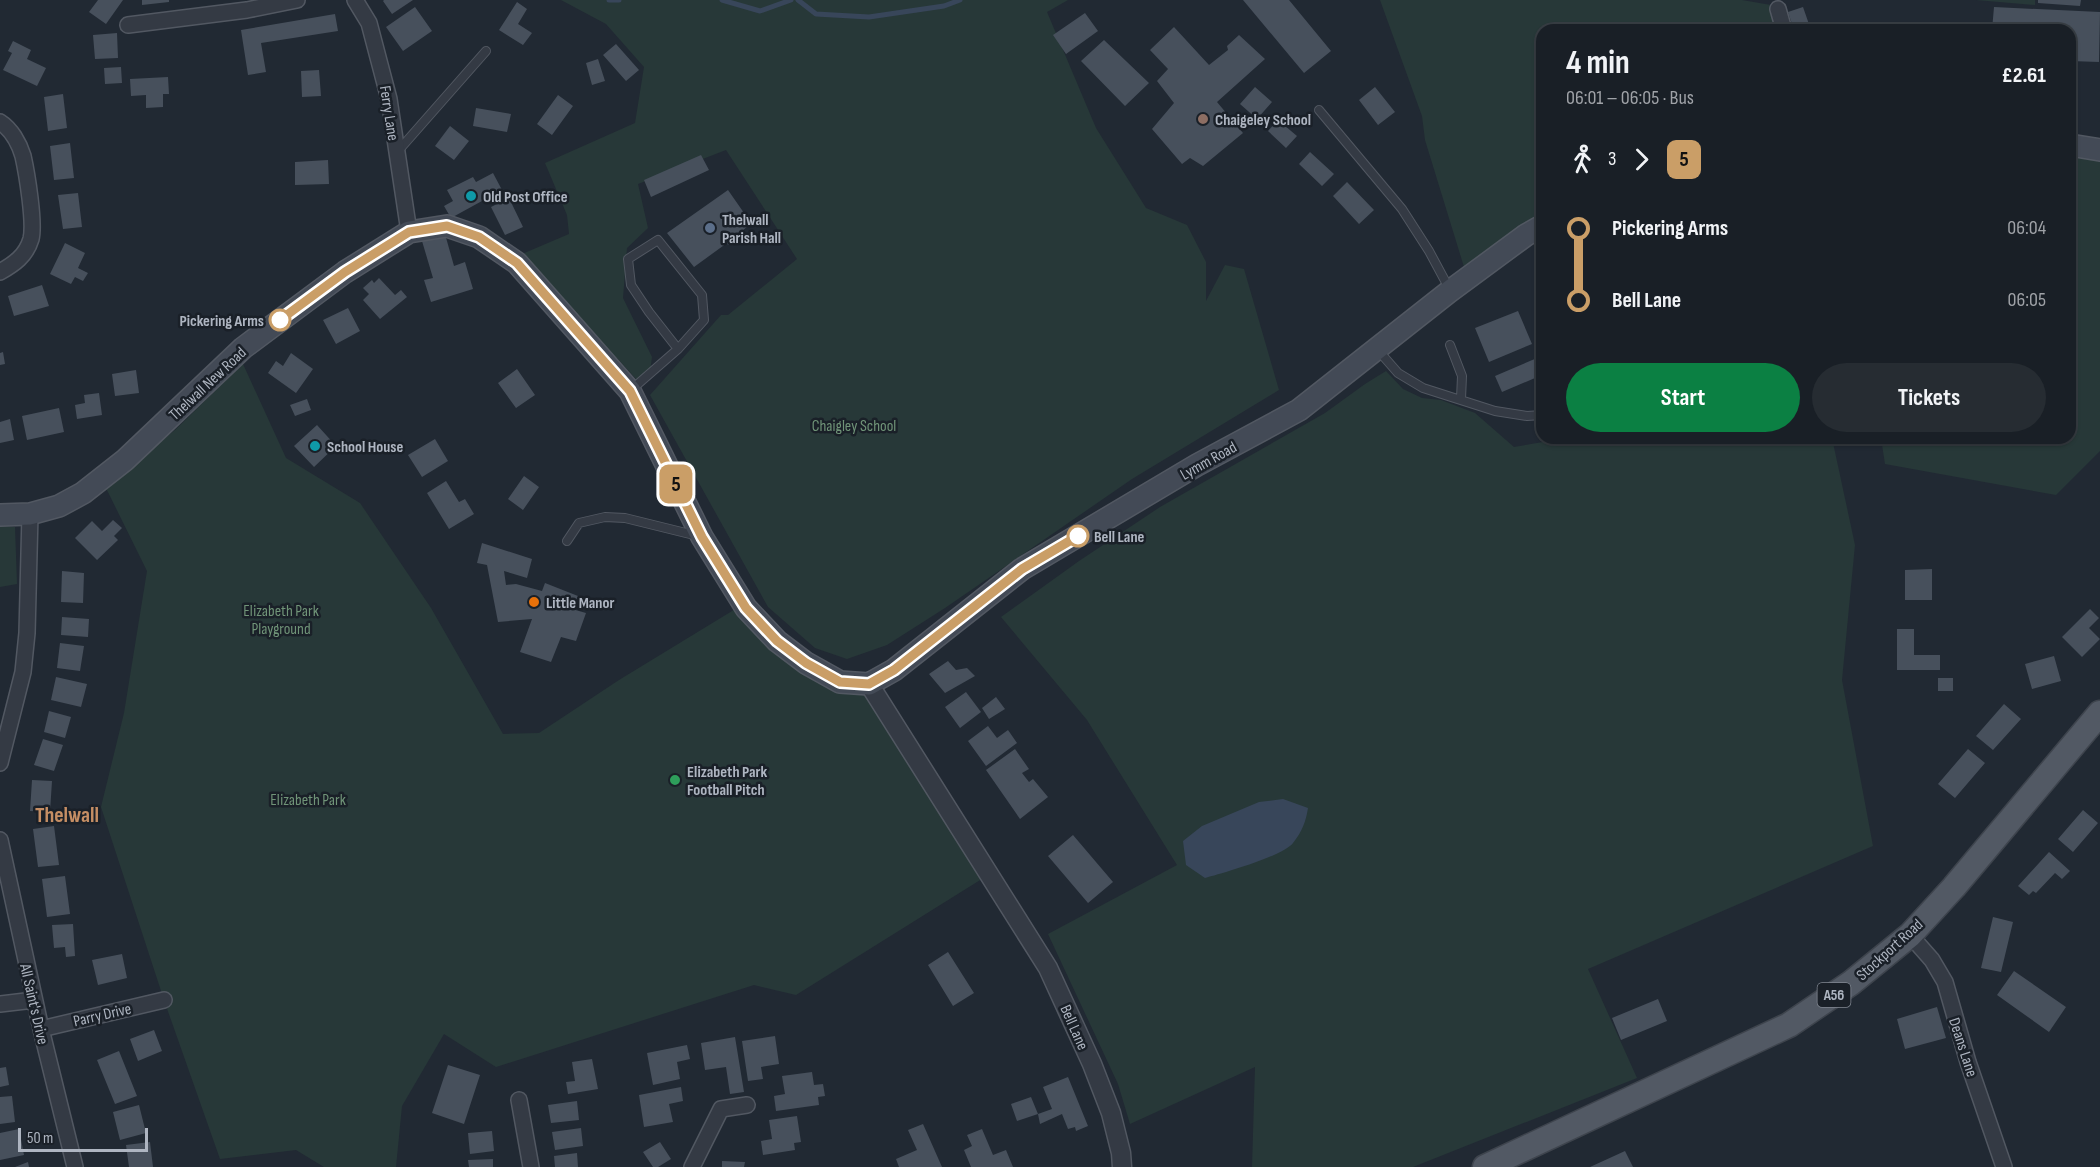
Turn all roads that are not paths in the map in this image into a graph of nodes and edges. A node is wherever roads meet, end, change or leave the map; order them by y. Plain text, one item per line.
1 (297, 0) edge
2 (355, 0) edge
3 (1778, 9) dead end
4 (1782, 24) edge
5 (129, 25) dead end
6 (486, 51) dead end
7 (1319, 110) dead end
8 (0, 122) edge
9 (2076, 146) edge
10 (2100, 150) edge
11 (397, 152) junction
12 (1536, 229) edge
13 (409, 232) junction
14 (0, 272) edge
15 (1450, 291) junction
16 (1450, 345) dead end
17 (1377, 348) junction
18 (678, 349) junction
19 (630, 391) junction
20 (1461, 399) junction
21 (1536, 415) edge
22 (30, 514) junction
23 (0, 515) edge
24 (702, 537) junction
25 (567, 541) dead end
26 (869, 684) junction
27 (2100, 713) edge
28 (0, 763) edge
29 (0, 840) edge
30 (1910, 934) junction
31 (34, 1000) junction
32 (164, 1000) dead end
33 (0, 1004) edge
34 (40, 1029) junction
35 (519, 1100) dead end
36 (747, 1105) dead end
37 (75, 1167) edge
38 (531, 1167) edge
39 (692, 1167) edge
40 (1122, 1167) edge
41 (1485, 1167) edge
42 (2004, 1167) edge

1 - 5 street
2 - 11 street, Ferry Lane
3 - 4 street
6 - 11 lane
7 - 15 lane
8 - 14 street
9 - 10 main road
11 - 13 street, Ferry Lane
12 - 15 main road, Lymm Road
13 - 19 main road
13 - 22 main road, Thelwall New Road
15 - 17 main road, Lymm Road
16 - 20 lane
17 - 20 lane
17 - 26 main road, Lymm Road
18 - 18 lane
18 - 19 lane
19 - 24 main road
20 - 21 lane
22 - 23 main road, Thelwall New Road
22 - 28 street
24 - 25 lane
24 - 26 main road
26 - 40 street, Bell Lane
27 - 30 main road, Stockport Road / A56
29 - 31 street, All Saint's Drive
30 - 41 main road, Stockport Road / A56
30 - 42 street, Deans Lane
31 - 33 street
31 - 34 street, All Saint's Drive
32 - 34 street, Parry Drive
34 - 37 street, All Saint's Drive
35 - 38 street
36 - 39 street

